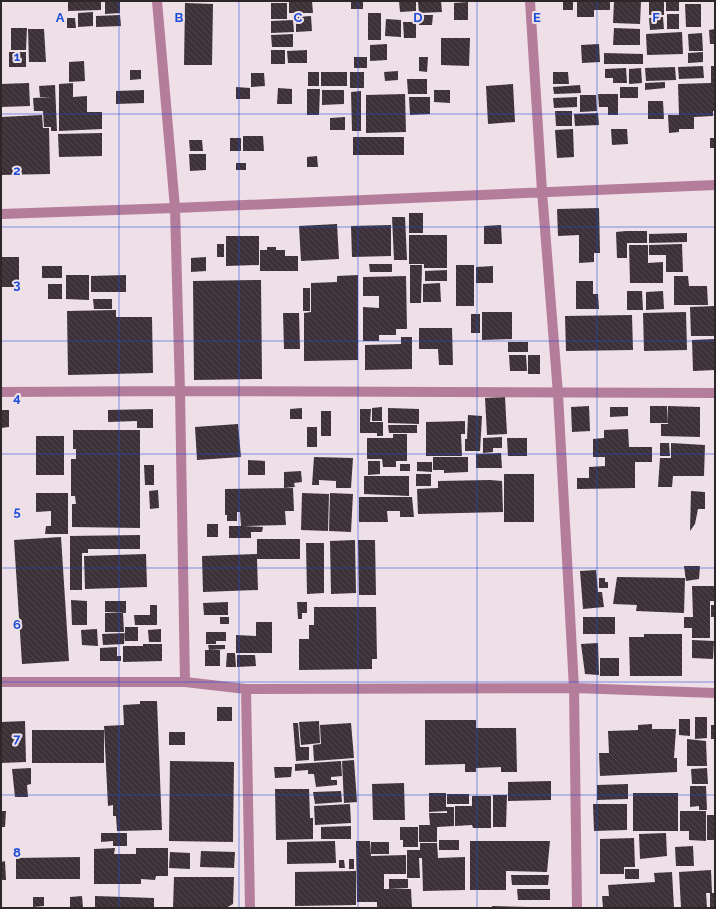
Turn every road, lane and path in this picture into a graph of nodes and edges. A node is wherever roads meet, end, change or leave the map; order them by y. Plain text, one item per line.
1 (157, 1) edge
2 (530, 1) edge
3 (715, 185) edge
4 (542, 191) junction
5 (175, 208) junction
6 (1, 214) edge
7 (180, 391) junction
8 (1, 392) edge
9 (715, 393) edge
10 (558, 394) junction
11 (1, 682) edge
12 (185, 682) junction
13 (574, 688) junction
14 (246, 689) junction
15 (715, 693) edge
16 (250, 908) edge
17 (577, 908) edge

1 - 5 street
2 - 4 street
3 - 4 street
4 - 5 street
4 - 10 street
5 - 6 street
5 - 7 street
7 - 8 street
7 - 10 street
7 - 12 street
9 - 10 street
10 - 13 street
11 - 12 street
12 - 14 street
13 - 14 street
13 - 15 street
13 - 17 street
14 - 16 street

